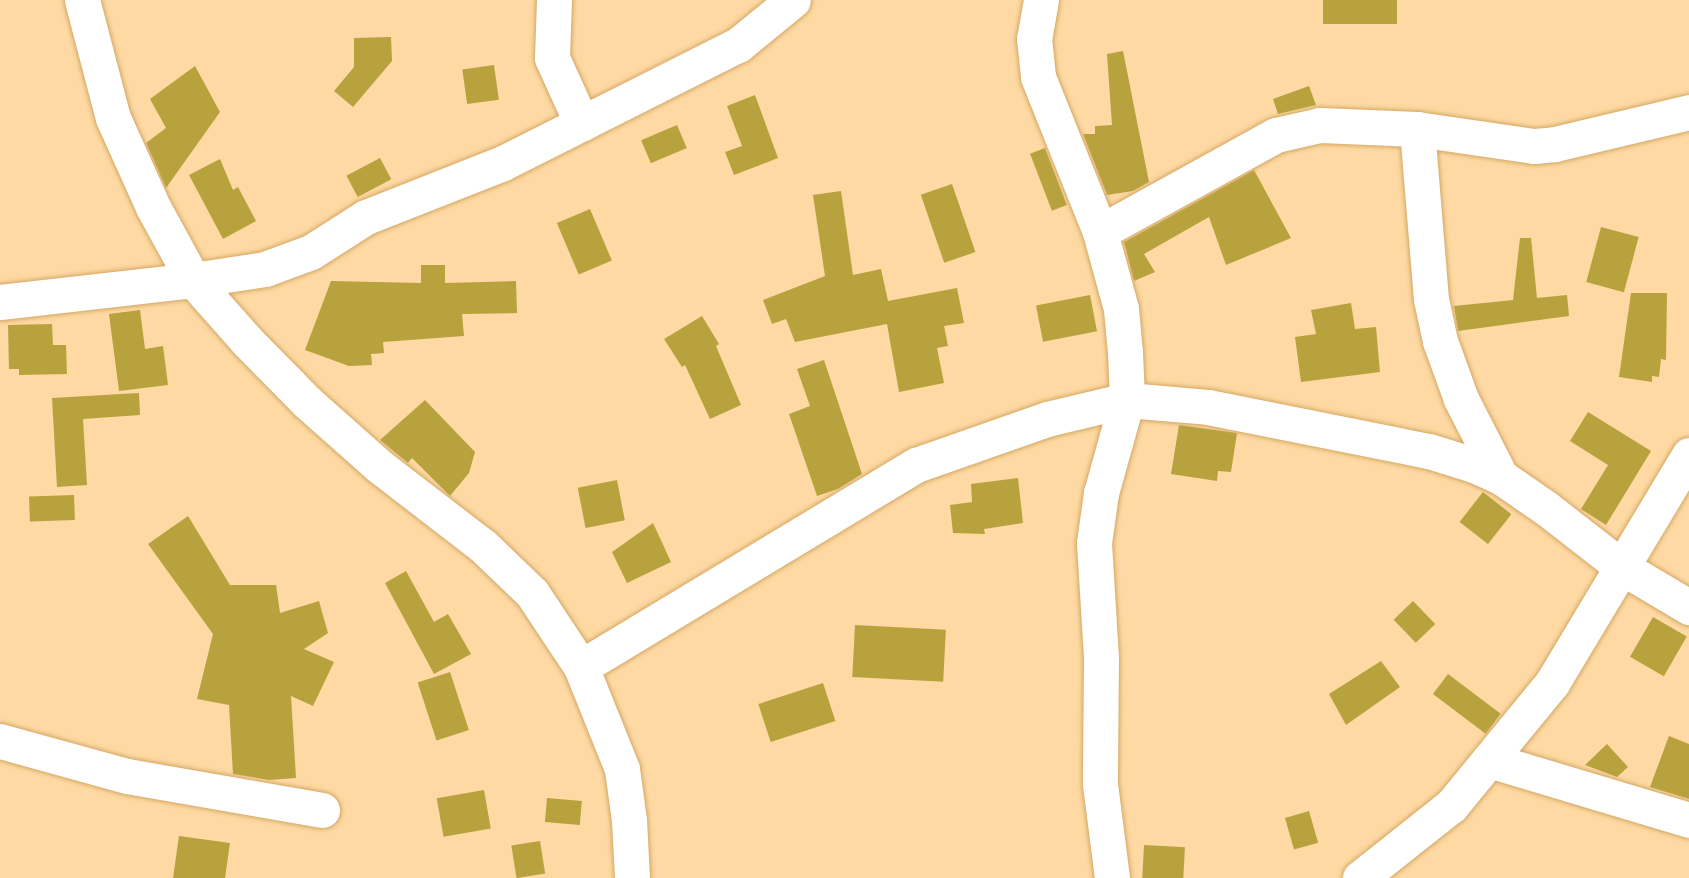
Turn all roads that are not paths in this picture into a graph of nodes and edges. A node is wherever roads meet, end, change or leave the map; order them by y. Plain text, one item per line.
1 (82, 0) edge
2 (554, 0) edge
3 (793, 0) edge
4 (1041, 0) edge
5 (1689, 112) edge
6 (582, 124) junction
7 (1417, 129) junction
8 (1100, 232) junction
9 (193, 280) junction
10 (0, 302) edge
11 (1127, 400) junction
12 (1689, 455) edge
13 (1501, 477) junction
14 (1623, 568) junction
15 (1689, 607) edge
16 (581, 667) junction
17 (0, 741) edge
18 (1489, 760) junction
19 (322, 810) dead end
20 (1689, 820) edge
21 (632, 878) edge
22 (1112, 878) edge
23 (1360, 878) edge

1 - 9 street
2 - 6 street
3 - 6 street
4 - 8 street
5 - 7 street
6 - 9 street
7 - 8 street
7 - 13 street
8 - 11 street
9 - 10 street
9 - 16 street
11 - 13 street
11 - 16 street
11 - 22 street
12 - 14 street
13 - 14 street
14 - 15 street
14 - 18 street
16 - 21 street
17 - 19 street
18 - 20 street
18 - 23 street

